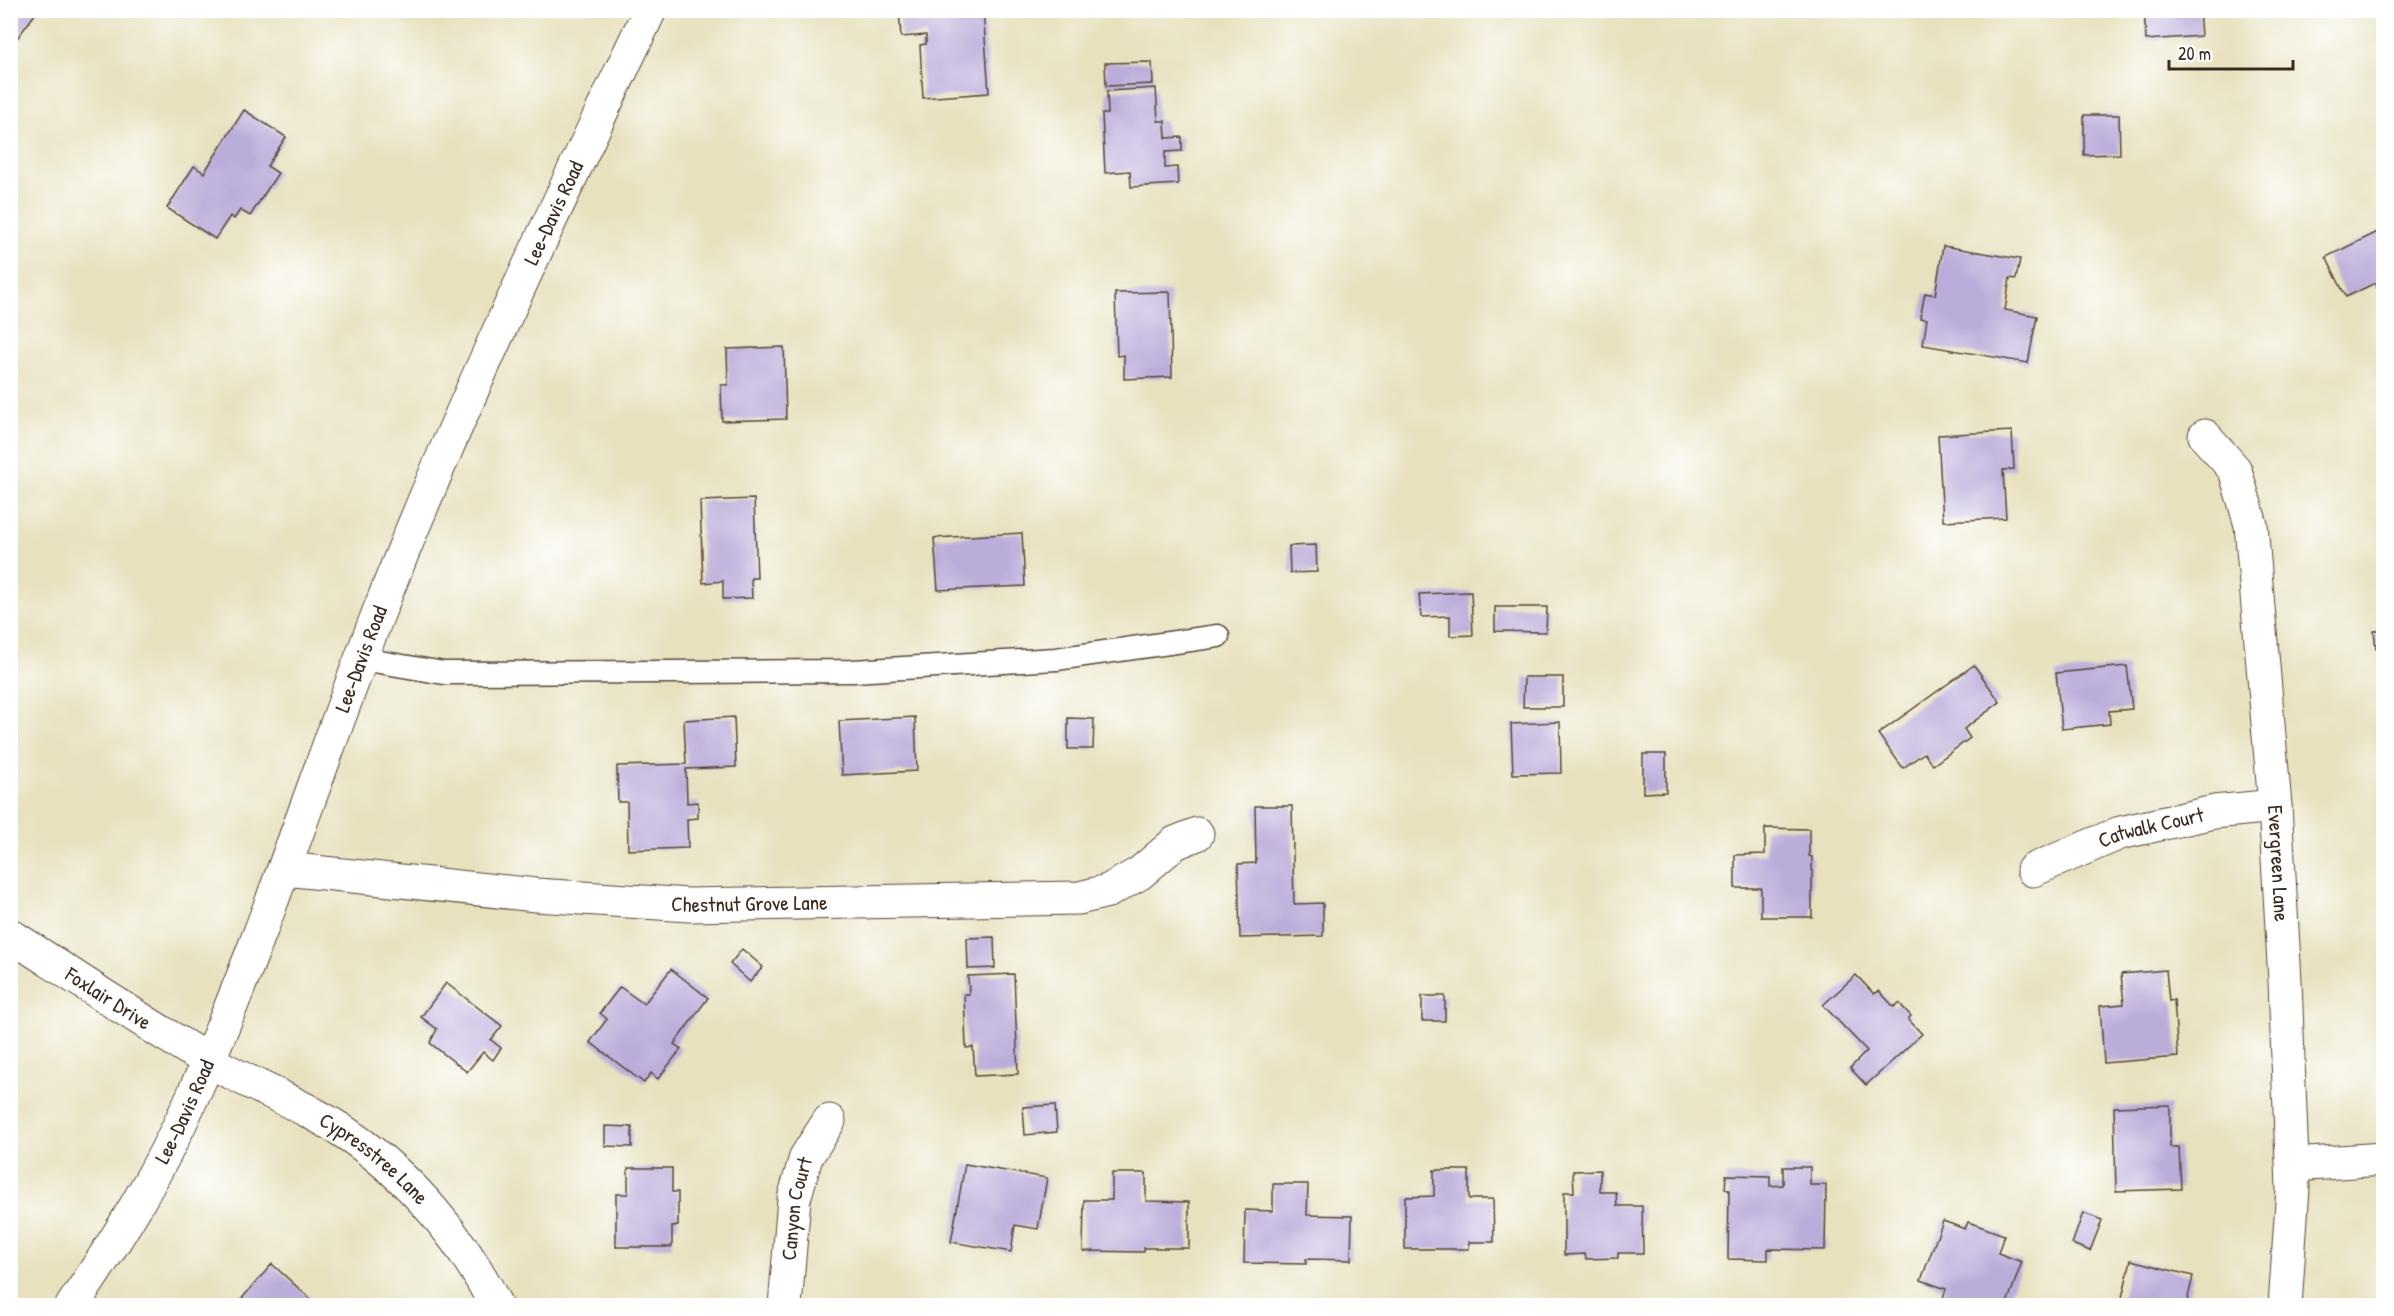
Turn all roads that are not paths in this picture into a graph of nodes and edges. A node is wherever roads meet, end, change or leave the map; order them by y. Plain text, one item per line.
1 (650, 10) edge
2 (2205, 436) dead end
3 (1218, 636) dead end
4 (362, 659) junction
5 (2275, 806) junction
6 (1197, 834) dead end
7 (285, 869) junction
8 (2033, 870) dead end
9 (10, 935) edge
10 (208, 1060) junction
11 (829, 1121) dead end
12 (2384, 1160) edge
13 (2293, 1165) junction
14 (72, 1305) edge
15 (496, 1305) edge
16 (785, 1305) edge
17 (2285, 1305) edge

1 - 4 street, Lee-Davis Road
2 - 5 street, Evergreen Lane
3 - 4 lane
4 - 7 street, Lee-Davis Road
5 - 8 street, Catwalk Court
5 - 13 street, Evergreen Lane
6 - 7 street, Chestnut Grove Lane
7 - 10 street, Lee-Davis Road
9 - 10 street, Foxlair Drive
10 - 14 street, Lee-Davis Road
10 - 15 street, Cypresstree Lane
11 - 16 street, Canyon Court
12 - 13 street
13 - 17 street, Evergreen Lane

